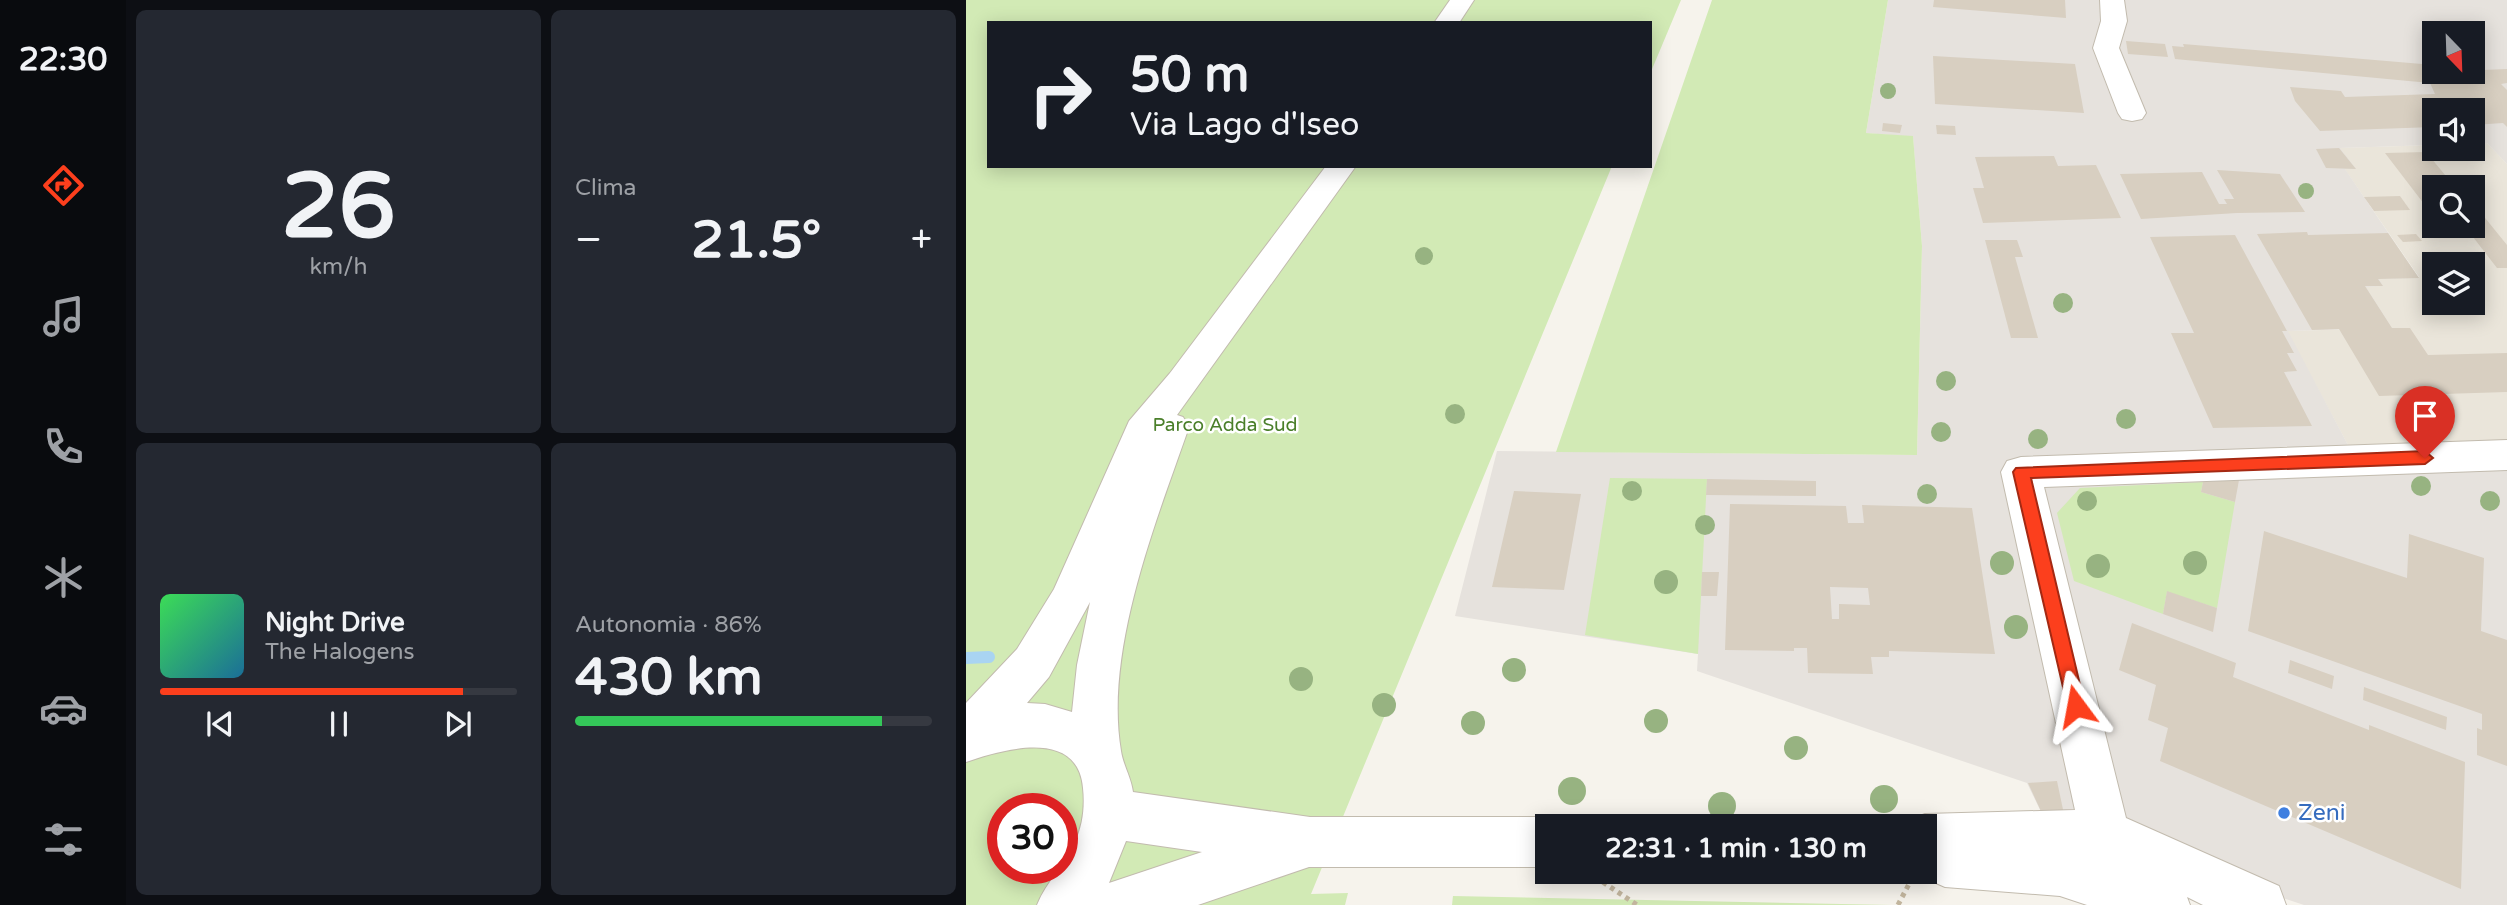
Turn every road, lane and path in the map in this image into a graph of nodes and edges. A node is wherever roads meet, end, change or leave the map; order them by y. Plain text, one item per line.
1 (1462, 0) edge
2 (2112, 0) edge
3 (1447, 21) edge
4 (2132, 113) dead end
5 (1340, 168) edge
6 (1183, 382) junction
7 (2507, 455) edge
8 (966, 738) edge
9 (1097, 754) junction
10 (1110, 814) junction
11 (2106, 837) junction
12 (1937, 839) edge
13 (1310, 842) junction
14 (1535, 842) edge
15 (1937, 861) edge
16 (1603, 884) edge
17 (1909, 884) edge
18 (2108, 887) junction
19 (1063, 905) edge
20 (1120, 905) edge
21 (1637, 905) edge
22 (1898, 905) edge
23 (2164, 905) edge
24 (2260, 905) edge

1 - 3 street
2 - 4 street
5 - 6 street
6 - 8 street
6 - 9 street
7 - 11 street
8 - 9 street
9 - 10 street
10 - 13 street
10 - 19 street
11 - 12 street
11 - 18 street
11 - 24 street
13 - 14 street
13 - 20 street
15 - 18 street
16 - 21 path
17 - 22 path
18 - 23 street

